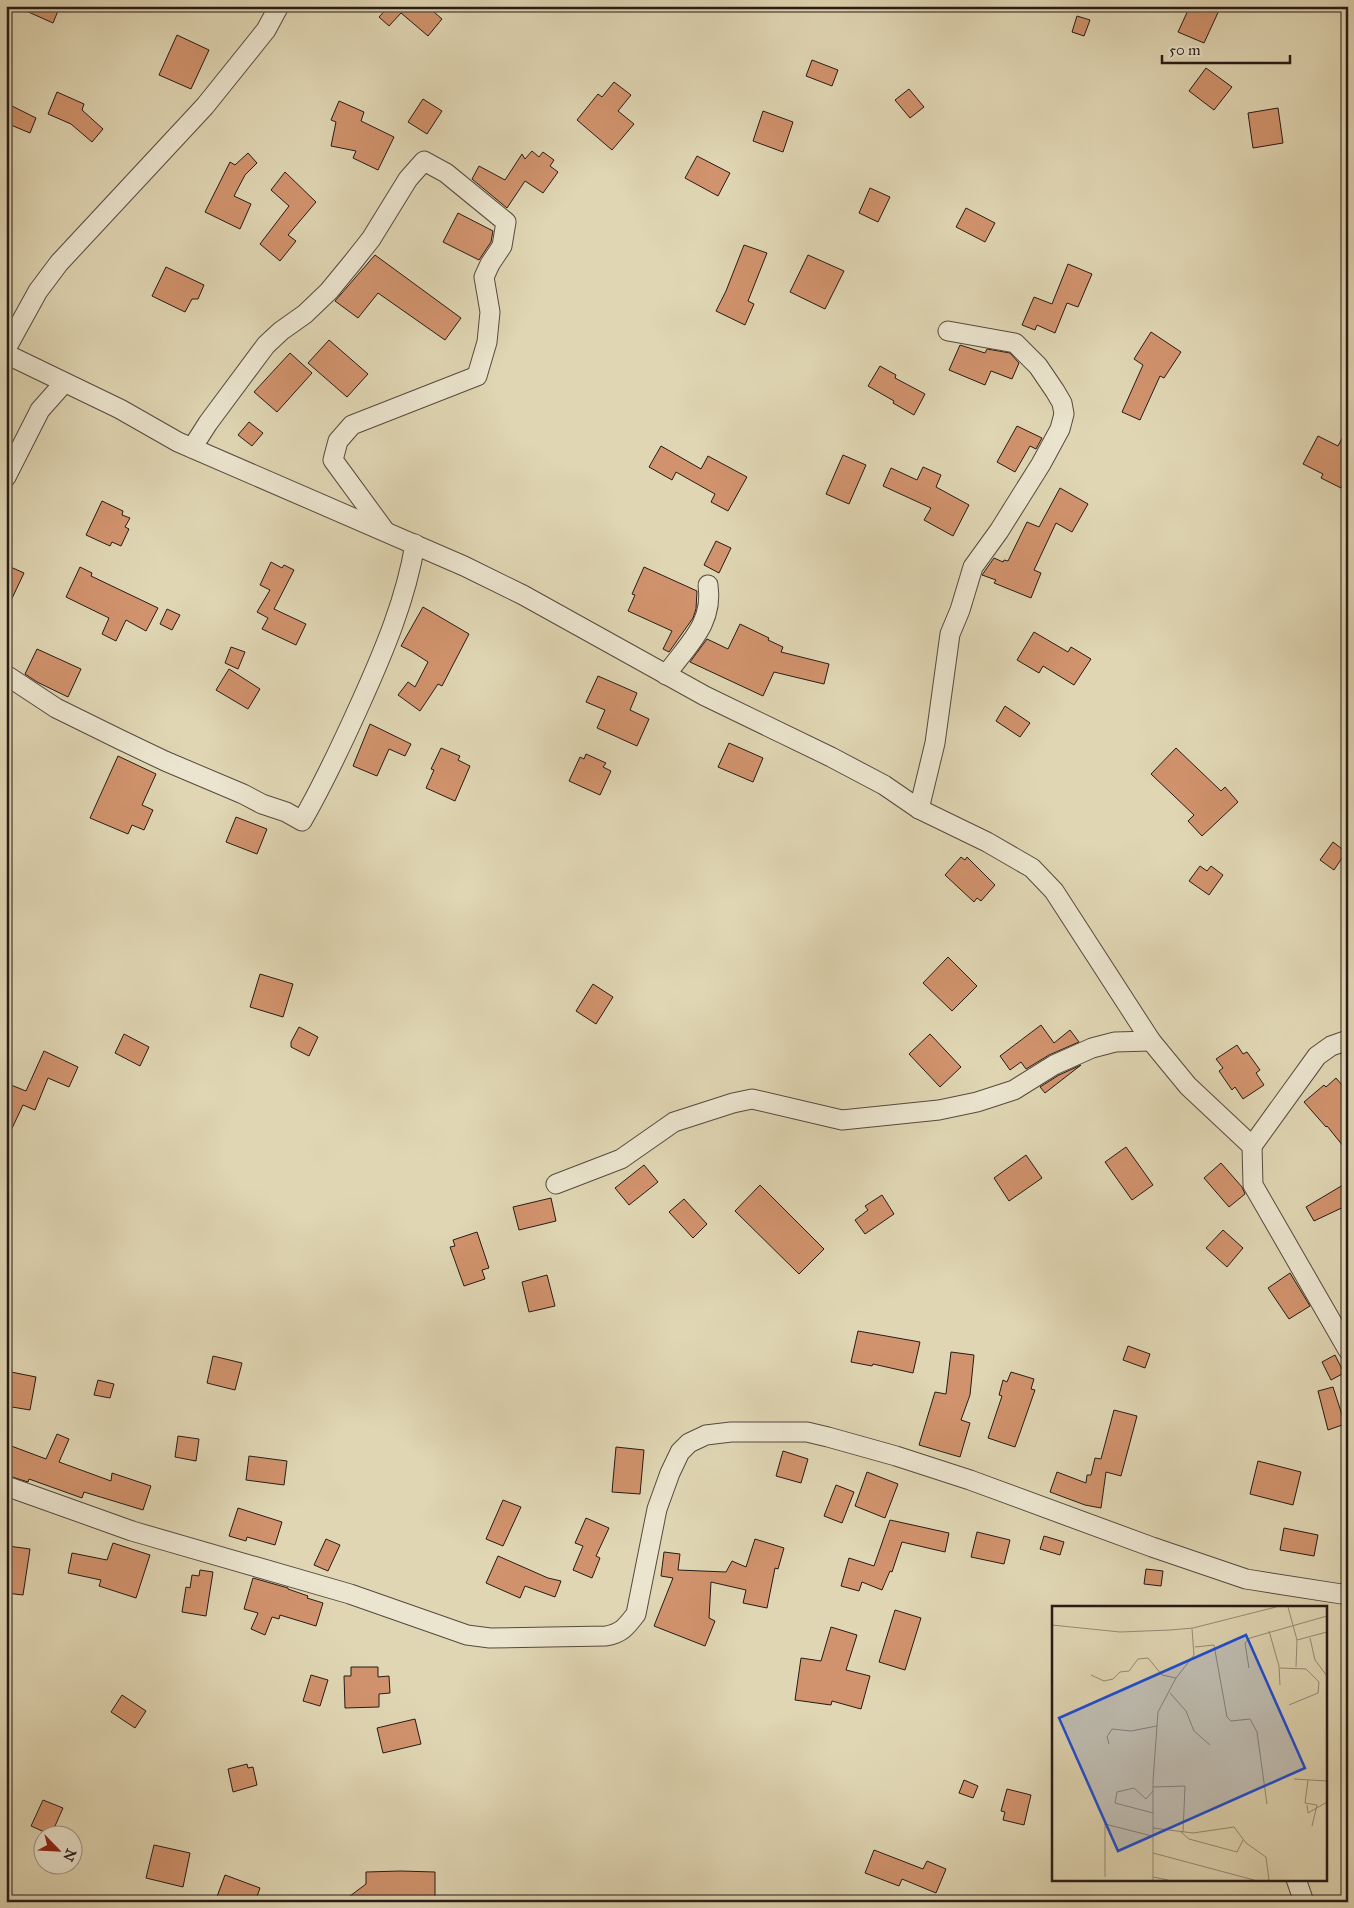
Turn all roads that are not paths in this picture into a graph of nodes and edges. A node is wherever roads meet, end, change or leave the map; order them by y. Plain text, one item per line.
1 (279, 6) edge
2 (948, 331) dead end
3 (6, 349) edge
4 (6, 354) edge
5 (64, 383) junction
6 (192, 448) junction
7 (6, 477) edge
8 (385, 531) junction
9 (415, 544) junction
10 (708, 585) dead end
11 (6, 675) edge
12 (666, 675) junction
13 (919, 809) junction
14 (1348, 1040) edge
15 (1152, 1041) junction
16 (1252, 1146) junction
17 (556, 1184) dead end
18 (1348, 1350) edge
19 (6, 1486) edge
20 (1348, 1596) edge
21 (1296, 1880) edge
22 (1304, 1902) edge

1 - 3 street
2 - 13 street
4 - 5 street
5 - 6 street
5 - 7 street
6 - 8 street
6 - 8 street
8 - 9 street
9 - 11 street
9 - 12 street
10 - 12 street
12 - 13 street
13 - 15 street
14 - 16 street
15 - 16 street
15 - 17 street
16 - 18 street
19 - 20 street
21 - 22 street

